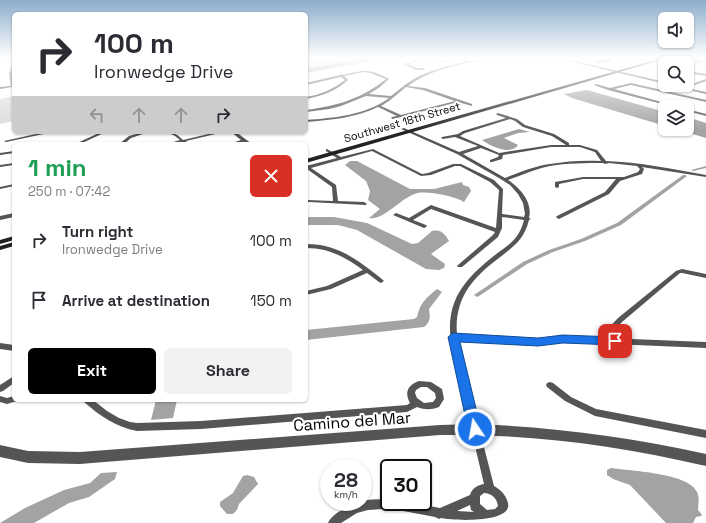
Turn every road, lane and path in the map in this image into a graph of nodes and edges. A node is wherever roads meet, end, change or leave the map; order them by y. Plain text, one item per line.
1 (344, 82) edge
2 (383, 82) edge
3 (412, 82) edge
4 (575, 82) edge
5 (694, 82) edge
6 (697, 83) junction
7 (596, 85) dead end
8 (12, 86) edge
9 (405, 86) junction
10 (694, 86) edge
11 (706, 86) edge
12 (0, 88) edge
13 (609, 89) junction
14 (694, 89) edge
15 (675, 92) edge
16 (681, 92) edge
17 (706, 92) edge
18 (672, 93) junction
19 (366, 95) junction
20 (677, 95) junction
21 (308, 98) edge
22 (390, 98) junction
23 (457, 101) junction
24 (706, 101) edge
25 (658, 102) edge
26 (378, 106) junction
27 (471, 106) dead end
28 (308, 111) edge
29 (694, 112) edge
30 (498, 114) dead end
31 (706, 115) edge
32 (401, 116) junction
33 (393, 118) dead end
34 (510, 118) junction
35 (308, 121) edge
36 (406, 130) junction
37 (48, 134) edge
38 (100, 134) edge
39 (140, 134) edge
40 (173, 134) edge
41 (215, 134) edge
42 (236, 134) edge
43 (456, 135) junction
44 (443, 138) dead end
45 (6, 141) dead end
46 (82, 142) edge
47 (124, 142) edge
48 (185, 142) edge
49 (247, 142) edge
50 (568, 144) junction
51 (480, 147) junction
52 (331, 151) junction
53 (12, 152) edge
54 (0, 154) edge
55 (458, 154) junction
56 (501, 154) junction
57 (308, 156) edge
58 (344, 159) junction
59 (308, 160) edge
60 (492, 161) dead end
61 (605, 163) junction
62 (12, 164) edge
63 (0, 166) edge
64 (639, 166) junction
65 (308, 167) edge
66 (308, 168) edge
67 (706, 176) edge
68 (623, 178) junction
69 (506, 179) junction
70 (12, 185) edge
71 (557, 187) dead end
72 (0, 188) edge
73 (309, 201) dead end
74 (336, 202) junction
75 (364, 204) dead end
76 (12, 215) edge
77 (396, 215) dead end
78 (499, 215) junction
79 (558, 217) dead end
80 (0, 218) edge
81 (528, 219) junction
82 (409, 220) junction
83 (424, 226) dead end
84 (498, 231) junction
85 (12, 239) edge
86 (0, 242) edge
87 (12, 245) edge
88 (308, 246) edge
89 (0, 248) edge
90 (460, 266) dead end
91 (367, 271) junction
92 (706, 276) edge
93 (381, 281) dead end
94 (308, 294) edge
95 (453, 337) junction
96 (601, 340) junction
97 (0, 346) edge
98 (706, 346) edge
99 (12, 348) edge
100 (12, 380) edge
101 (550, 385) dead end
102 (0, 389) edge
103 (12, 399) edge
104 (1, 400) edge
105 (90, 402) edge
106 (417, 404) dead end
107 (475, 429) junction
108 (706, 434) edge
109 (0, 451) edge
110 (706, 460) edge
111 (490, 489) junction
112 (474, 498) junction
113 (438, 514) junction
114 (490, 516) junction
115 (332, 523) edge

1 - 21 street
2 - 19 street
3 - 9 street
4 - 36 main road, Southwest 18th Street
5 - 6 street
6 - 10 street
6 - 11 street
7 - 13 street
8 - 12 street
9 - 22 street
9 - 23 street
13 - 18 street
13 - 25 street
14 - 17 street
15 - 18 street
16 - 20 street
18 - 20 street
19 - 22 street
19 - 28 street
20 - 24 street
22 - 26 street
23 - 27 street
23 - 32 street
26 - 32 street
26 - 35 street
29 - 31 street
30 - 34 street
32 - 33 street
34 - 43 street
34 - 50 street
36 - 52 main road, Southwest 18th Street
36 - 55 street
37 - 45 street
38 - 46 street
39 - 47 street
40 - 48 street
41 - 48 street
42 - 49 street
43 - 44 street
43 - 51 street
50 - 56 street
50 - 61 street
51 - 55 street
51 - 56 street
52 - 57 main road, Southwest 18th Street
52 - 58 street
52 - 59 main road, Southwest 18th Street
53 - 54 street
55 - 69 street
56 - 60 street
58 - 65 street
58 - 78 street
61 - 64 street
61 - 69 street
62 - 63 street
64 - 67 street
64 - 68 street
66 - 74 street
68 - 71 street
68 - 79 street
69 - 81 street
70 - 72 street
73 - 74 street
74 - 75 street
76 - 80 street
77 - 82 street
78 - 81 street
78 - 84 street
81 - 95 street
82 - 83 street
82 - 84 street
84 - 90 street
85 - 86 main road
87 - 89 main road
88 - 91 street
91 - 93 street
91 - 94 street
92 - 96 street
95 - 96 street
95 - 107 street
96 - 98 street
97 - 99 street
100 - 102 street
101 - 108 street
103 - 104 street
105 - 106 street
107 - 109 street, Camino del Mar
107 - 110 street, Camino del Mar
107 - 111 street
111 - 112 street
111 - 114 street
112 - 113 street
112 - 114 street
113 - 114 street
113 - 115 street

